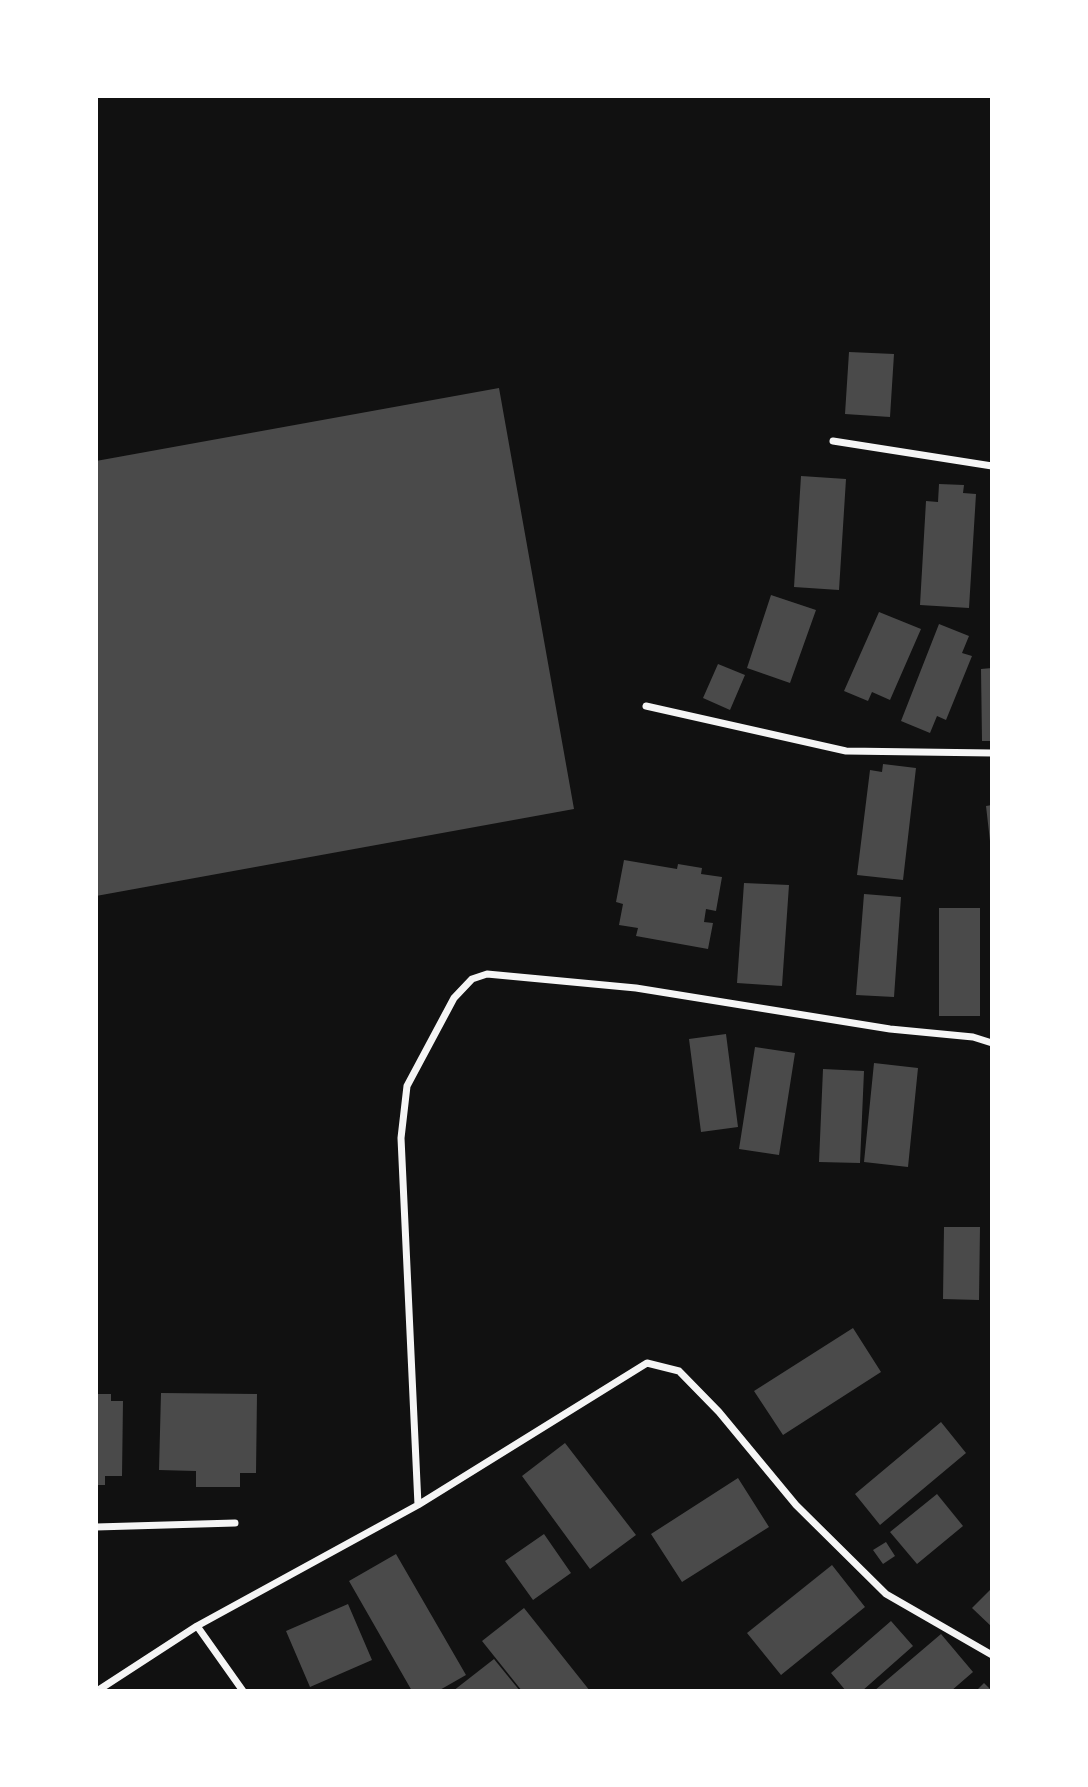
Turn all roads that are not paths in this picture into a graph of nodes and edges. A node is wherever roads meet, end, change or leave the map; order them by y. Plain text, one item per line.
1 (832, 441) dead end
2 (992, 466) edge
3 (646, 706) dead end
4 (992, 753) edge
5 (992, 1043) edge
6 (418, 1504) junction
7 (235, 1523) dead end
8 (96, 1527) edge
9 (197, 1626) junction
10 (992, 1655) edge
11 (97, 1691) edge
12 (243, 1691) edge

1 - 2 street
3 - 4 street
5 - 6 street
6 - 9 street
6 - 10 street
7 - 8 street
9 - 11 street
9 - 12 street

